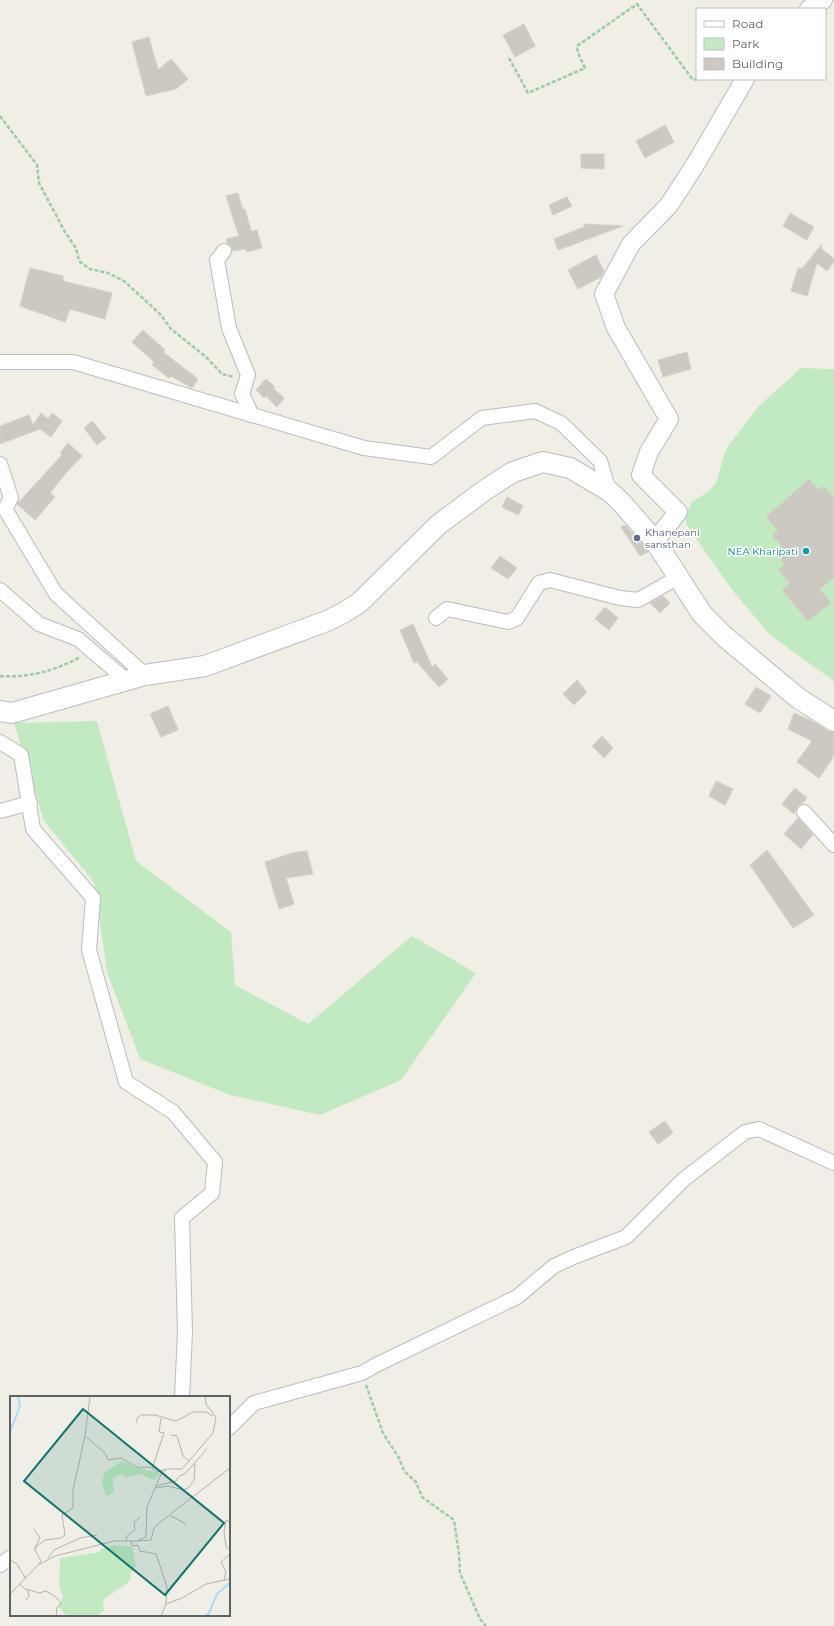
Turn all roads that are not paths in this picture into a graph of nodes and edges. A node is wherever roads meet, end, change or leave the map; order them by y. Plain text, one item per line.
1 (823, 0) edge
2 (811, 8) edge
3 (744, 80) edge
4 (224, 251) dead end
5 (0, 362) edge
6 (252, 415) junction
7 (0, 464) edge
8 (609, 491) junction
9 (655, 542) junction
10 (677, 578) junction
11 (0, 590) edge
12 (436, 618) dead end
13 (136, 678) junction
14 (0, 711) edge
15 (834, 721) edge
16 (0, 742) edge
17 (30, 803) junction
18 (0, 811) edge
19 (804, 812) dead end
20 (834, 845) edge
21 (834, 1163) edge
22 (182, 1396) edge
23 (230, 1427) edge
24 (10, 1558) edge
25 (0, 1565) edge

1 - 2 street
3 - 9 street
4 - 6 street
5 - 6 street
6 - 8 street
7 - 13 street
8 - 9 main road
8 - 13 main road
9 - 10 main road
10 - 12 street
10 - 15 main road
11 - 13 street
13 - 14 main road
16 - 17 street
17 - 18 street
17 - 22 street
19 - 20 street
21 - 23 street
24 - 25 street

